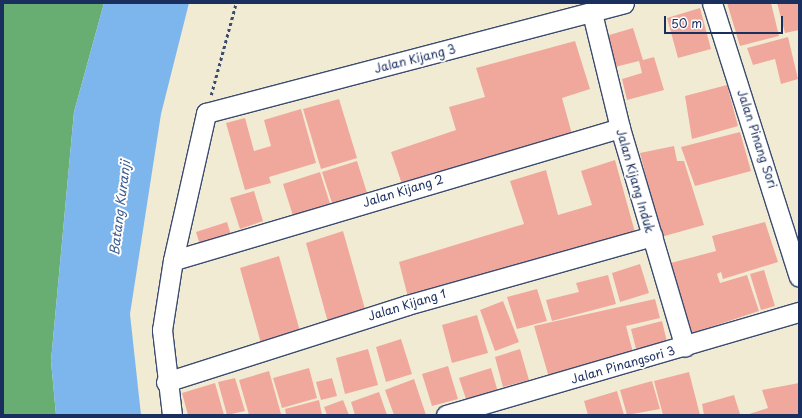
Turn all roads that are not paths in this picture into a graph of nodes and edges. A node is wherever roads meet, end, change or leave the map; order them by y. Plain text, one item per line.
1 (624, 3) edge
2 (712, 3) edge
3 (592, 13) junction
4 (620, 128) junction
5 (794, 235) edge
6 (652, 236) junction
7 (180, 258) junction
8 (799, 277) edge
9 (799, 312) edge
10 (685, 347) junction
11 (166, 382) junction
12 (172, 415) edge
13 (446, 415) edge

1 - 3 street, Jalan Kijang 3
2 - 5 street, Jalan Pinang Sori
3 - 4 street, Jalan Kijang Induk
3 - 7 street, Jalan Kijang 3
4 - 6 street, Jalan Kijang Induk
4 - 7 street, Jalan Kijang 2
5 - 8 street, Jalan Pinang Sori
6 - 10 street, Jalan Kijang Induk
6 - 11 street, Jalan Kijang 1
7 - 11 street
9 - 10 street, Jalan Pinangsori 3
10 - 13 street, Jalan Pinangsori 3
11 - 12 street

